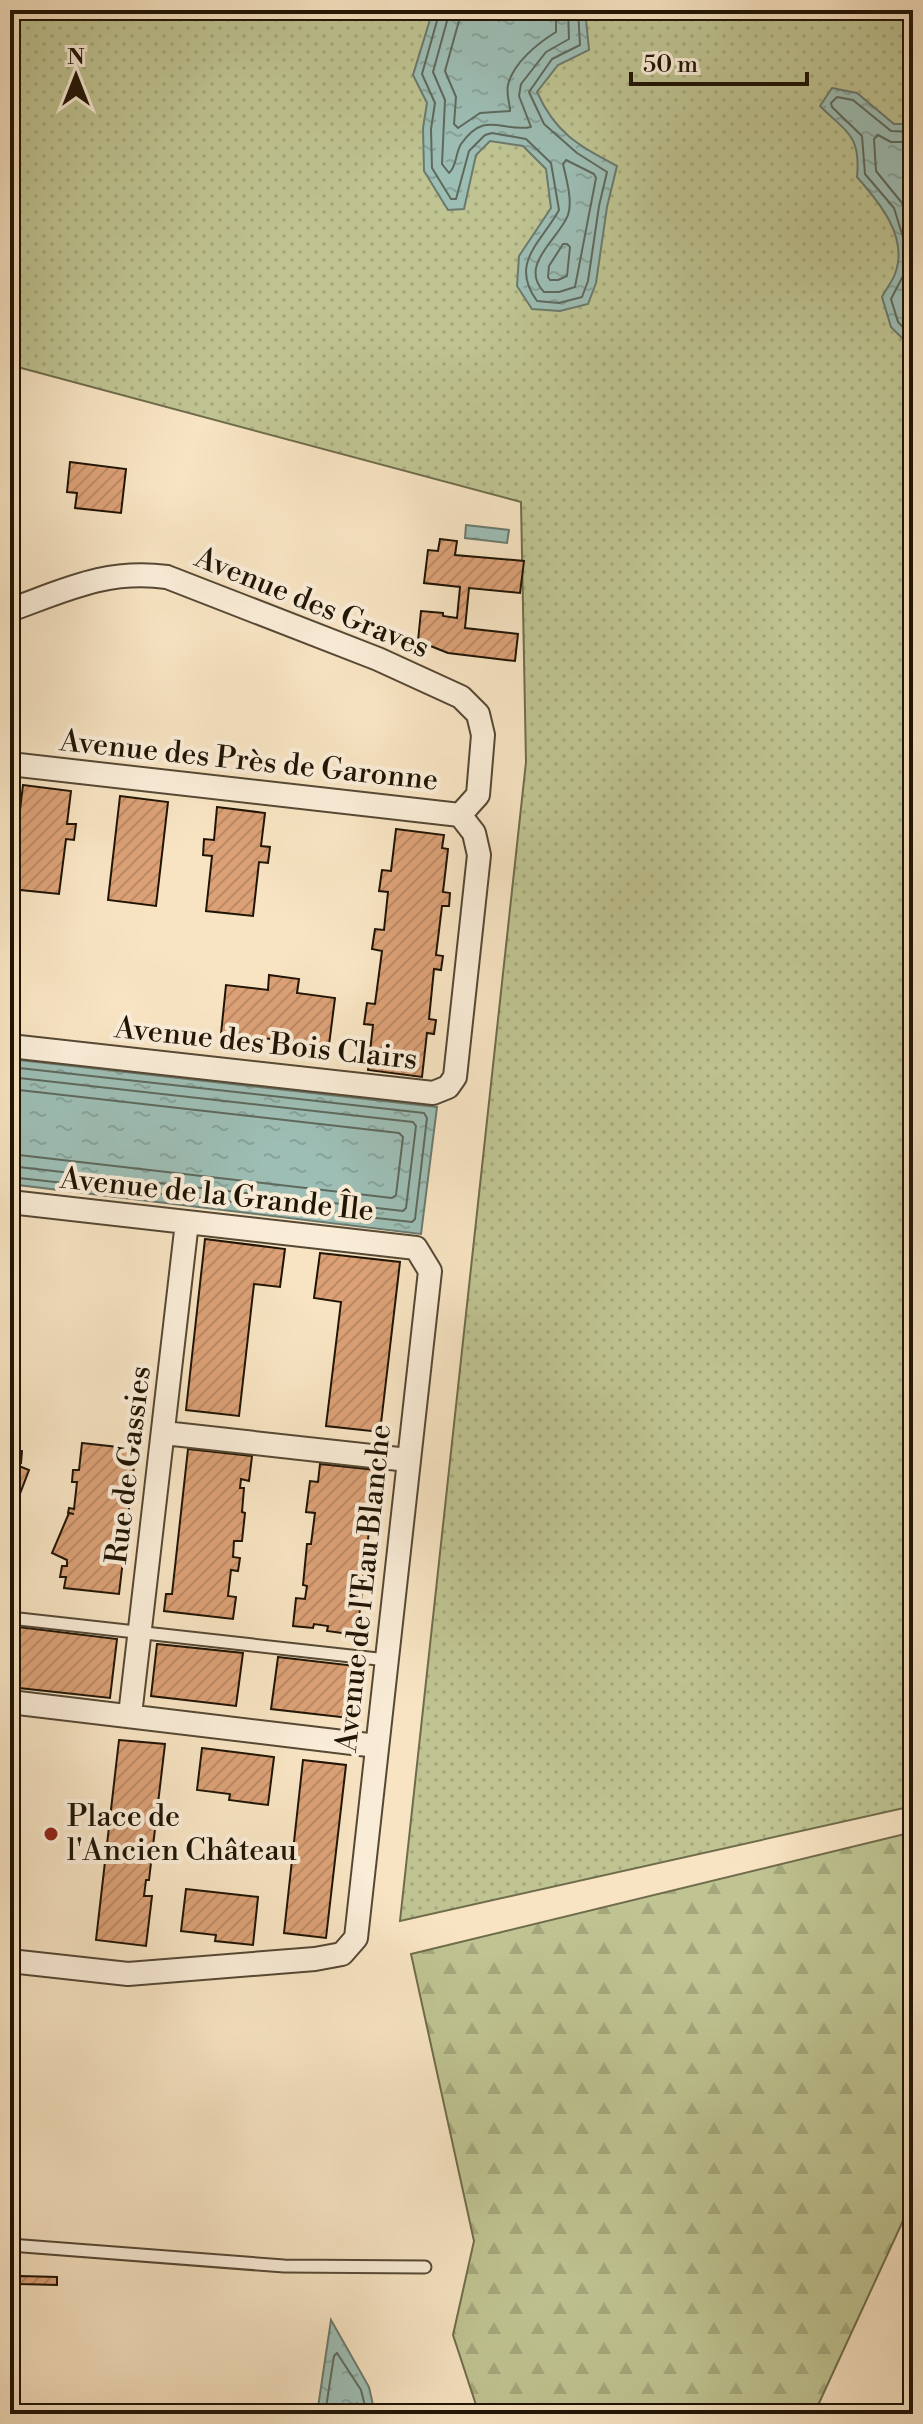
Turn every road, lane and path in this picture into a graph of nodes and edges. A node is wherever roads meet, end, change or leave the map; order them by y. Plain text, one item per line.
1 (10, 610) edge
2 (10, 764) edge
3 (467, 824) junction
4 (10, 1046) edge
5 (10, 1202) edge
6 (187, 1222) junction
7 (416, 1248) joint
8 (164, 1433) junction
9 (408, 1460) junction
10 (10, 1618) edge
11 (140, 1633) junction
12 (387, 1660) junction
13 (10, 1702) edge
14 (130, 1715) junction
15 (377, 1746) junction
16 (10, 1961) edge
17 (10, 2245) edge
18 (425, 2267) dead end

1 - 3 street, Avenue des Graves
2 - 3 street, Avenue des Près de Garonne
3 - 4 street, Avenue des Bois Clairs
5 - 6 street, Avenue de la Grande Île
6 - 7 street, Avenue de la Grande Île
6 - 8 street, Rue de Gassies
7 - 9 street, Avenue de l'Eau Blanche
8 - 9 street
8 - 11 street, Rue de Gassies
9 - 12 street, Avenue de l'Eau Blanche
10 - 11 lane
11 - 12 lane
11 - 14 street, Rue de Gassies
12 - 15 street, Avenue de l'Eau Blanche
13 - 14 street
14 - 15 street
15 - 16 street, Avenue de l'Eau Blanche
17 - 18 lane

